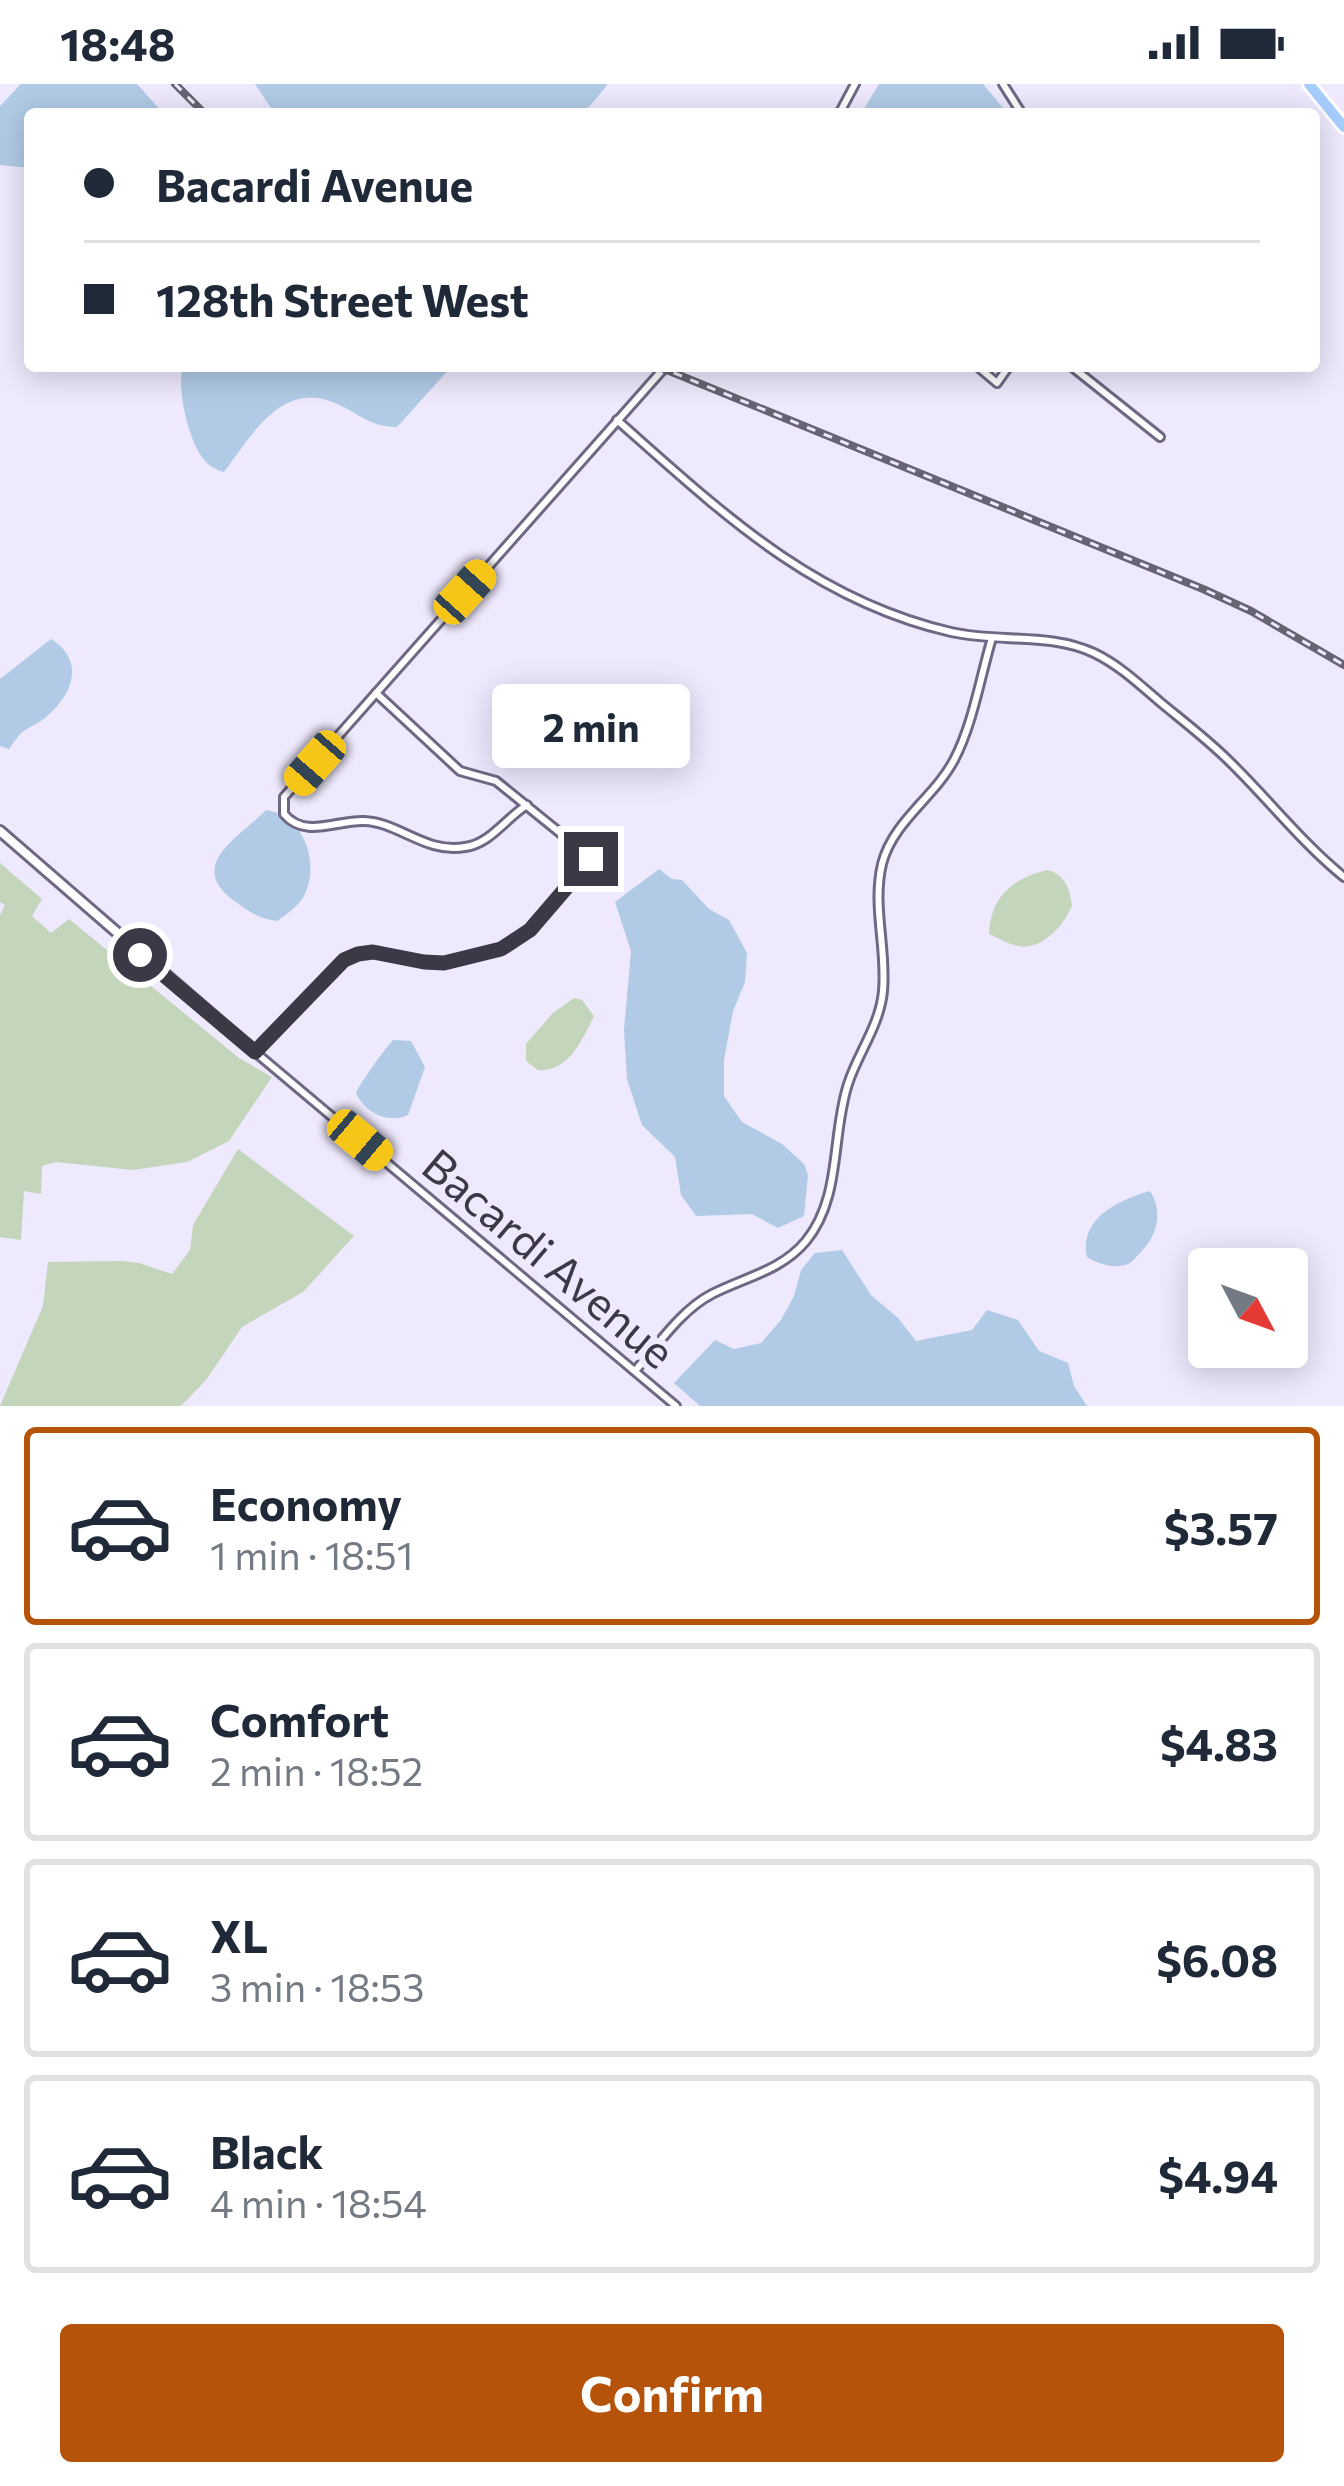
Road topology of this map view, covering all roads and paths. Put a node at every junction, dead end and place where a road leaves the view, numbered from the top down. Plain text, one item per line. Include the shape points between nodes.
1 (1309, 84) edge
2 (1344, 127) edge
3 (661, 372) edge
4 (984, 372) edge
5 (1005, 372) edge
6 (1078, 372) edge
7 (617, 420) junction
8 (1160, 437) dead end
9 (992, 638) junction
10 (376, 693) junction
11 (527, 806) junction
12 (0, 831) edge
13 (591, 859) junction
14 (612, 875) dead end
15 (1344, 877) edge
16 (255, 1052) junction
17 (634, 1371) junction
18 (676, 1406) edge

1 - 2 main road
3 - 7 street
4 - 5 street via 997,383
6 - 8 street
7 - 9 street via 738,527 810,575 902,617
7 - 10 street
9 - 15 street via 1066,643 1124,671 1227,759
9 - 17 street via 956,758 901,826 883,863 883,997 846,1089 820,1219 783,1262 693,1307
10 - 11 street via 460,771 496,781
10 - 11 street via 284,797 284,814 296,826 369,821 417,841 468,848
11 - 13 street
12 - 16 street, Bacardi Avenue
13 - 14 street
13 - 16 street via 530,930 501,949 444,963 373,952 344,960
16 - 17 street, Bacardi Avenue
17 - 18 street, Bacardi Avenue

